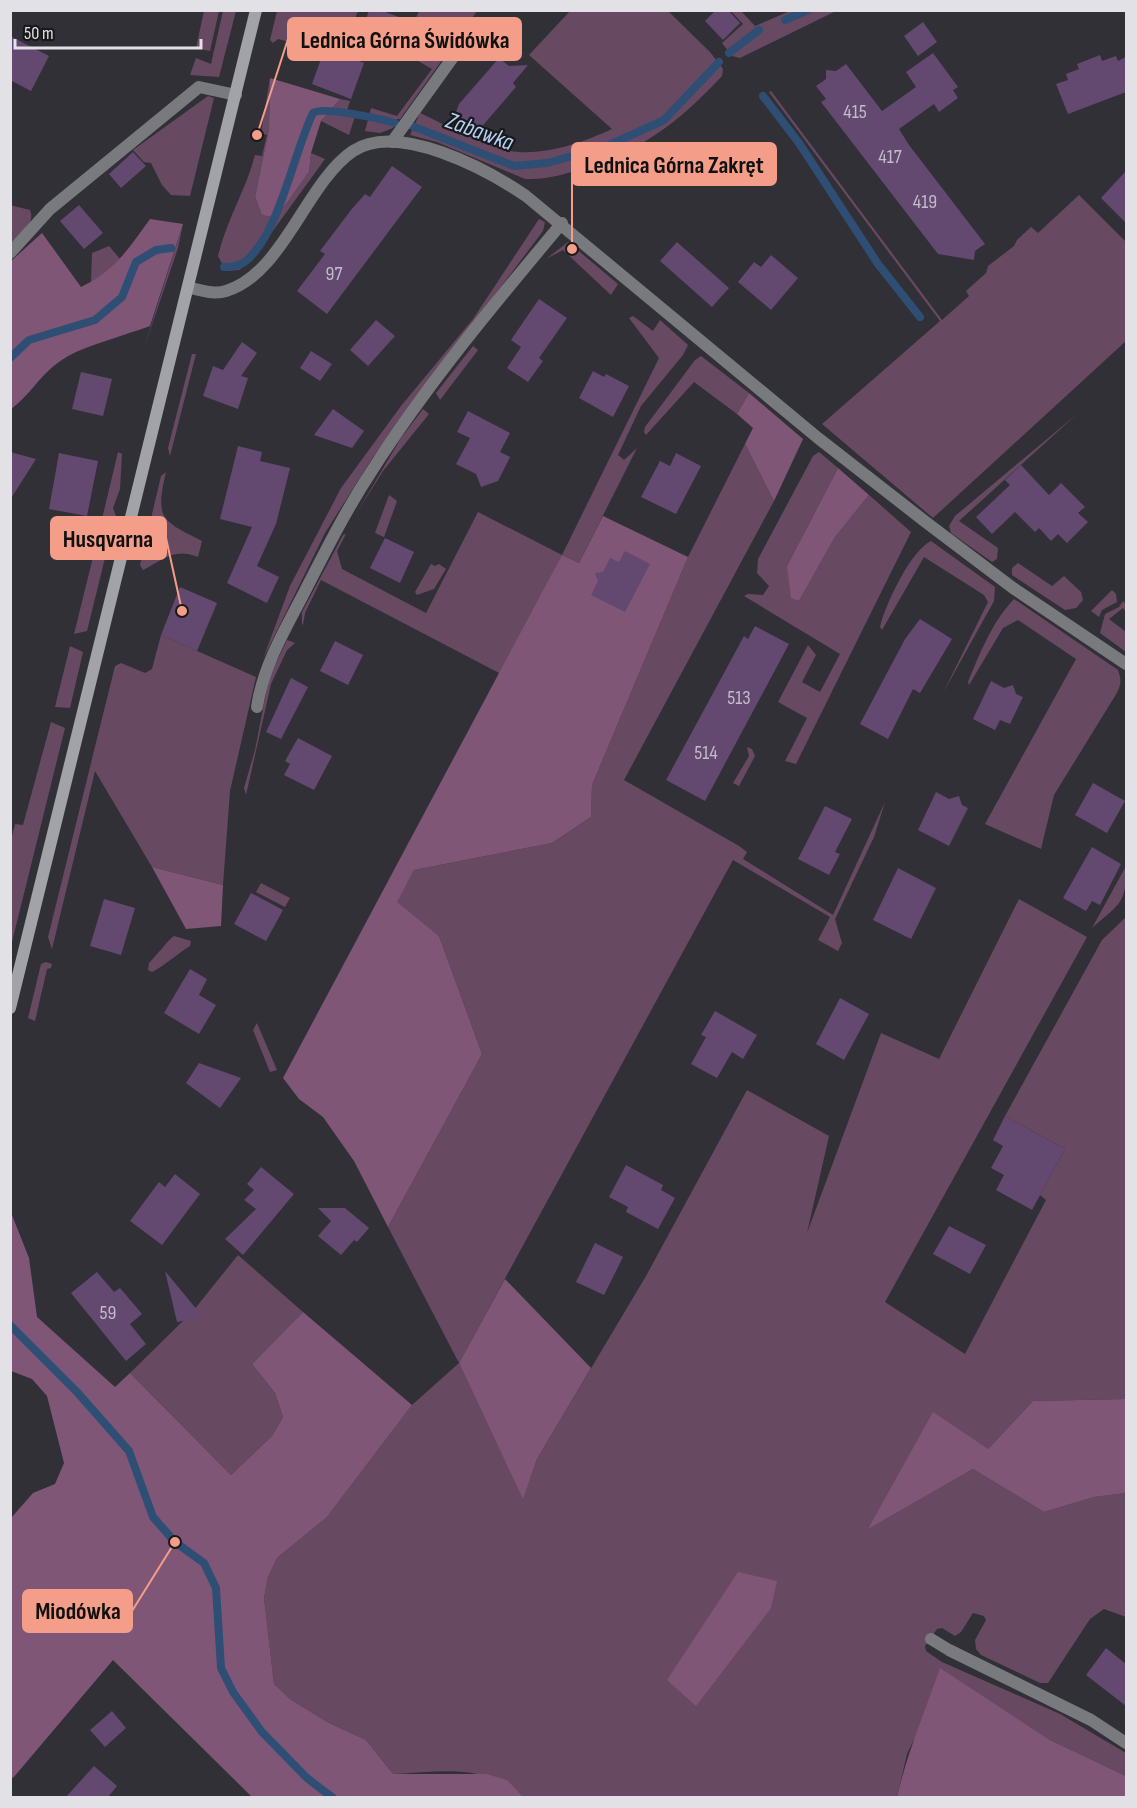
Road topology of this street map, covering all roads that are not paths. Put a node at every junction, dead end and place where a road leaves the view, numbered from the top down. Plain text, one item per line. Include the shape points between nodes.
1 (256, 10) edge
2 (474, 28) dead end
3 (236, 95) junction
4 (392, 142) junction
5 (562, 223) junction
6 (10, 253) edge
7 (190, 288) junction
8 (1126, 664) edge
9 (257, 707) dead end
10 (10, 1008) edge
11 (931, 1639) dead end
12 (1126, 1743) edge

1 - 3 main road
2 - 4 street
3 - 6 street via 199,87 50,209
3 - 7 main road
4 - 5 street via 438,151 498,177
4 - 7 street via 354,150 342,161 274,252 241,284 225,292
5 - 8 street via 638,290 908,509 1013,588
5 - 9 street via 420,401 370,472 286,628 266,670
7 - 10 main road
11 - 12 street via 1091,1720

